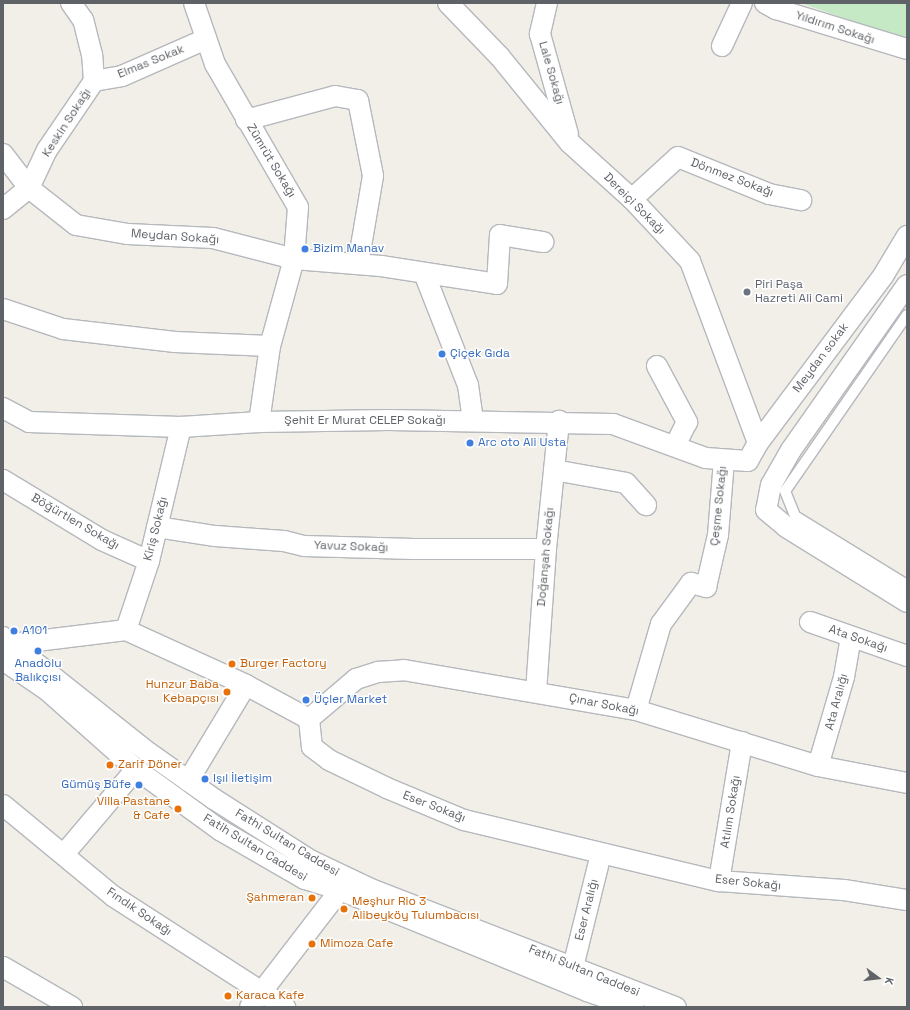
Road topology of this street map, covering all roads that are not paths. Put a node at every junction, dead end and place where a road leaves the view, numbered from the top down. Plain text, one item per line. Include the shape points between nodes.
1 (71, 3) edge
2 (194, 3) edge
3 (448, 3) edge
4 (546, 3) edge
5 (742, 3) edge
6 (765, 3) edge
7 (206, 39) junction
8 (722, 46) dead end
9 (907, 49) edge
10 (94, 81) junction
11 (246, 120) junction
12 (570, 142) junction
13 (3, 154) edge
14 (29, 188) junction
15 (632, 199) junction
16 (801, 200) dead end
17 (3, 209) edge
18 (907, 236) edge
19 (542, 242) dead end
20 (294, 259) junction
21 (358, 264) junction
22 (424, 273) junction
23 (907, 285) edge
24 (3, 309) edge
25 (907, 314) edge
26 (270, 346) junction
27 (657, 366) dead end
28 (3, 408) edge
29 (473, 421) junction
30 (258, 422) junction
31 (559, 422) junction
32 (181, 427) junction
33 (758, 443) junction
34 (675, 446) junction
35 (724, 460) junction
36 (554, 470) junction
37 (3, 480) edge
38 (646, 505) dead end
39 (157, 527) junction
40 (546, 549) junction
41 (149, 561) junction
42 (907, 585) edge
43 (907, 602) edge
44 (810, 622) dead end
45 (126, 630) junction
46 (851, 637) junction
47 (6, 647) edge
48 (907, 656) edge
49 (246, 685) junction
50 (536, 692) junction
51 (636, 710) junction
52 (309, 719) junction
53 (742, 742) junction
54 (818, 766) junction
55 (136, 769) junction
56 (188, 781) junction
57 (907, 783) edge
58 (3, 806) edge
59 (64, 854) junction
60 (601, 854) junction
61 (719, 881) junction
62 (340, 890) junction
63 (907, 900) edge
64 (3, 967) edge
65 (573, 967) junction
66 (47, 1000) edge
67 (256, 1000) edge
68 (72, 1007) edge
69 (284, 1007) edge
70 (633, 1007) edge
71 (676, 1007) edge

1 - 10 street, Keskin Sokağı via 83,20 92,54
2 - 7 street, Zümrüt Sokağı
3 - 12 street, Dereiçi Sokağı via 500,57
4 - 12 street, Lale Sokağı via 540,34
5 - 8 street
6 - 9 street, Yıldırım Sokağı via 776,9
7 - 10 street, Elmas Sokak via 122,76
7 - 11 street, Zümrüt Sokağı via 215,64
10 - 14 street, Keskin Sokağı via 47,150
11 - 20 street, Zümrüt Sokağı via 298,208
11 - 21 street via 335,96 358,100 373,176
12 - 15 street, Dereiçi Sokağı
13 - 14 street, Meydan Sokağı
14 - 17 street, Keskin Sokağı
14 - 20 street, Meydan Sokağı via 76,225 128,234 213,238
15 - 16 street, Dönmez Sokağı via 678,157 769,194
15 - 33 street, Dereiçi Sokağı via 690,261
18 - 33 street, Meydan sokak via 883,276
19 - 22 street, Meydan Sokağı via 500,235 497,284
20 - 21 street, Meydan Sokağı
20 - 26 street, Zümrüt Sokağı
21 - 22 street, Meydan Sokağı
22 - 29 street via 468,385
23 - 43 street via 791,450 771,485 766,510 786,527
24 - 26 street via 63,329 175,342
25 - 42 lane via 785,491 795,516
26 - 30 street, Zümrüt Sokağı
27 - 34 street via 687,422
28 - 32 street, Şehit Er Murat CELEP Sokağı via 29,422
29 - 30 street, Şehit Er Murat CELEP Sokağı
29 - 31 street, Şehit Er Murat CELEP Sokağı
30 - 32 street, Şehit Er Murat CELEP Sokağı
31 - 34 street, Şehit Er Murat CELEP Sokağı via 613,424
31 - 36 street, Doğanşah Sokağı
32 - 39 street, Kiriş Sokağı
33 - 35 street, Meydan sokak via 748,461
34 - 35 street, Şehit Er Murat CELEP Sokağı via 706,458
35 - 51 street, Çeşme Sokağı via 718,535 706,587 691,583 661,624
36 - 38 street via 626,483
36 - 40 street, Doğanşah Sokağı
37 - 41 street, Böğürtlen Sokağı via 102,540
39 - 40 street, Yavuz Sokağı via 215,536 284,541 304,546
39 - 41 street, Kiriş Sokağı
40 - 50 street, Doğanşah Sokağı
41 - 45 street, Kiriş Sokağı
44 - 46 street, Ata Sokağı
45 - 47 street
45 - 49 street
46 - 48 street, Ata Sokağı
46 - 54 street, Ata Aralığı via 844,677
47 - 55 street, Fatih Sultan Caddesi via 47,690
47 - 56 street, Fathi Sultan Caddesi
49 - 52 street
49 - 56 street
50 - 51 street, Çınar Sokağı
50 - 52 street, Çınar Sokağı via 404,670 378,672 356,679
51 - 53 street, Çınar Sokağı
52 - 60 street, Eser Sokağı via 312,747 329,760 387,788 464,820
53 - 54 street, Çınar Sokağı
53 - 61 street, Atılım Sokağı
54 - 57 street, Çınar Sokağı
55 - 59 street
55 - 62 street, Fatih Sultan Caddesi via 220,830 305,879
56 - 65 street, Fathi Sultan Caddesi via 334,873
58 - 59 street, Fındık Sokağı
59 - 67 street, Fındık Sokağı via 113,896
60 - 61 street, Eser Sokağı
60 - 65 street, Eser Aralığı
61 - 63 street, Eser Sokağı via 844,890
62 - 67 street, Fathi Sultan Caddesi
62 - 70 street, Fatih Sultan Caddesi via 586,991
64 - 66 street
65 - 71 street, Fathi Sultan Caddesi
66 - 68 street
67 - 69 street, Fındık Sokağı

